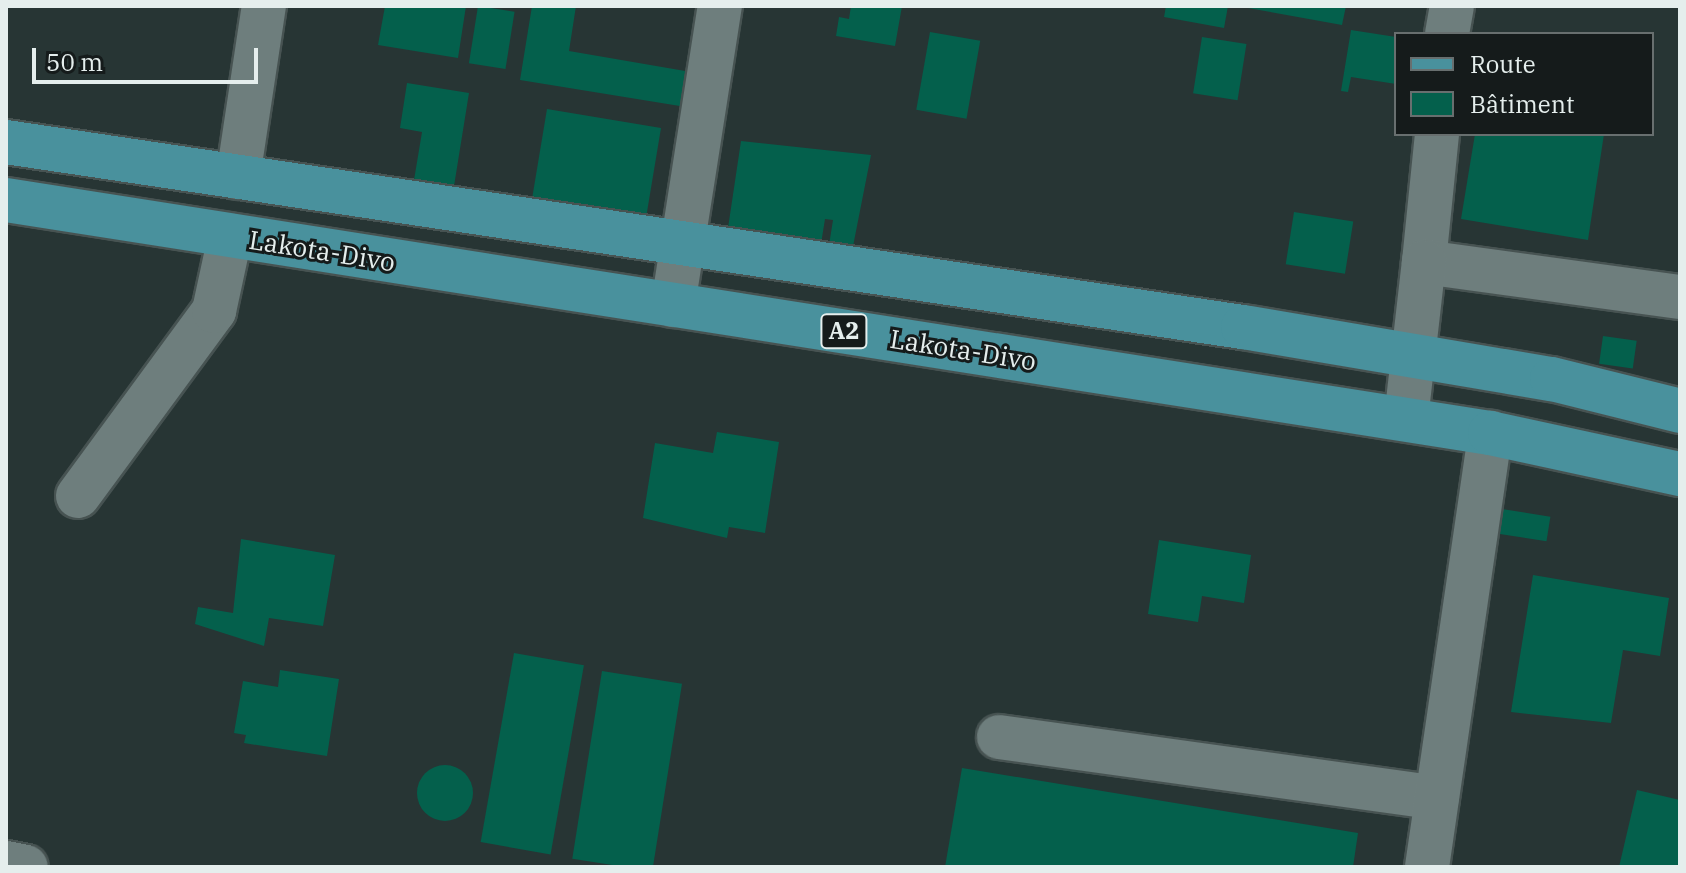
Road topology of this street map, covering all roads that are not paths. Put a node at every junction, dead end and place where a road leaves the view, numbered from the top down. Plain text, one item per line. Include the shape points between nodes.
1 (264, 6) edge
2 (720, 6) edge
3 (1452, 6) edge
4 (1447, 32) edge
5 (1437, 136) edge
6 (6, 142) edge
7 (238, 177) junction
8 (6, 200) edge
9 (230, 237) junction
10 (682, 242) junction
11 (1424, 262) junction
12 (1680, 297) edge
13 (673, 305) junction
14 (1413, 356) junction
15 (1680, 411) edge
16 (1406, 419) junction
17 (1490, 433) junction
18 (1680, 474) edge
19 (78, 496) dead end
20 (999, 737) dead end
21 (1437, 798) junction
22 (6, 863) edge
23 (26, 867) edge
24 (1427, 867) edge

1 - 7 street
2 - 10 street
3 - 4 street
5 - 11 street
6 - 7 main road
7 - 10 main road
8 - 9 main road, Lakota-Divo / A2
9 - 13 main road, Lakota-Divo / A2
9 - 19 street via 214,311
10 - 13 street
10 - 14 main road
11 - 12 street
11 - 14 street
13 - 16 main road, Lakota-Divo / A2
14 - 15 main road
14 - 16 street
16 - 17 main road, Lakota-Divo / A2
17 - 18 main road, Lakota-Divo / A2
17 - 21 street
20 - 21 street
21 - 24 street
22 - 23 street

